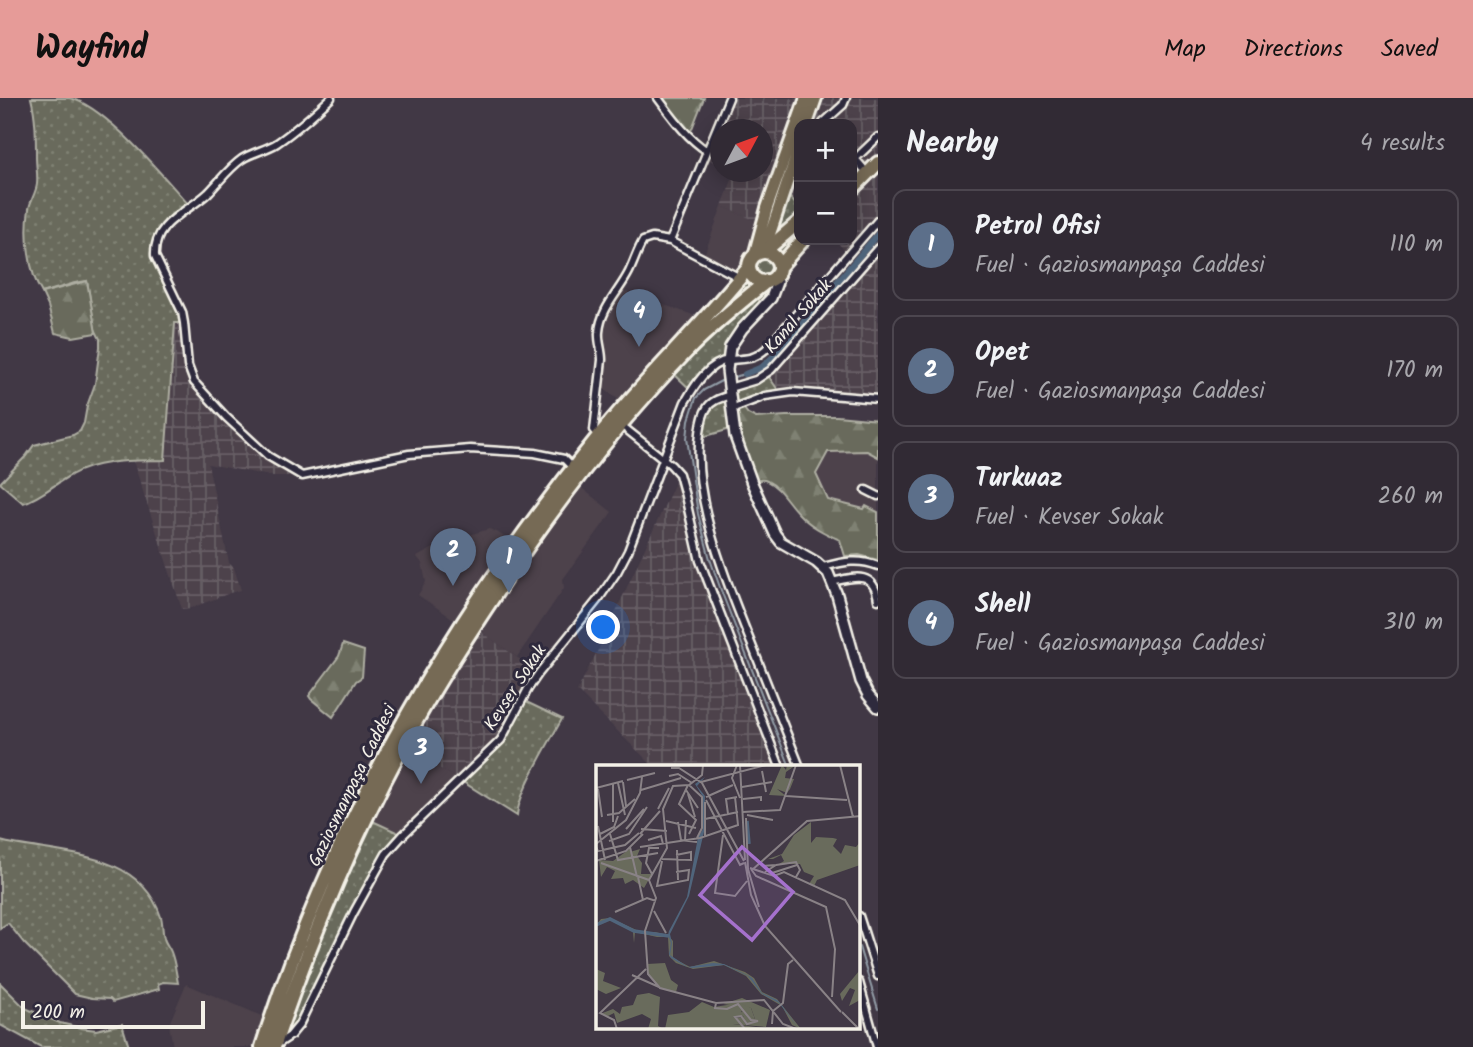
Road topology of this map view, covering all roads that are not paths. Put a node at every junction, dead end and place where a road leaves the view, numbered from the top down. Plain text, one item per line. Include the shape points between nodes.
1 (331, 98) edge
2 (658, 98) edge
3 (729, 98) edge
4 (846, 98) edge
5 (806, 99) edge
6 (808, 119) edge
7 (829, 119) edge
8 (878, 137) edge
9 (707, 151) junction
10 (878, 153) edge
11 (794, 160) edge
12 (857, 160) edge
13 (878, 163) edge
14 (857, 184) edge
15 (878, 220) edge
16 (794, 226) edge
17 (670, 241) junction
18 (799, 245) edge
19 (878, 248) edge
20 (756, 258) junction
21 (773, 275) junction
22 (740, 278) junction
23 (727, 365) junction
24 (729, 389) junction
25 (878, 399) edge
26 (731, 409) junction
27 (621, 425) junction
28 (599, 435) junction
29 (663, 459) junction
30 (573, 468) junction
31 (866, 490) dead end
32 (878, 496) edge
33 (878, 566) edge
34 (823, 567) junction
35 (832, 582) junction
36 (878, 600) edge
37 (878, 707) edge
38 (779, 765) edge
39 (799, 765) edge
40 (860, 919) edge
41 (878, 976) edge
42 (860, 986) edge
43 (262, 1047) edge
44 (274, 1047) edge
45 (877, 1047) edge

1 - 30 street via 275,145 234,165 208,193 174,217 158,237 155,256 181,312 194,382 268,456 302,476 409,454 470,450 535,453 564,459
2 - 9 street via 692,140
3 - 9 street
4 - 7 street
5 - 6 main road, Gaziosmanpaşa Caddesi
5 - 20 main road, Gaziosmanpaşa Caddesi via 767,208
8 - 12 street
9 - 17 street
10 - 12 highway
11 - 20 main road, Gaziosmanpaşa Caddesi
13 - 14 highway
15 - 23 street via 766,349 751,359
16 - 20 highway
17 - 22 street
17 - 28 street via 652,238 643,242 602,320 594,430
18 - 21 highway, Gaziosmanpaşa Caddesi
19 - 24 street, Kanal Sokak via 771,370
20 - 21 highway via 775,256
20 - 21 highway via 754,277 760,281
20 - 22 highway, Gaziosmanpaşa Caddesi
21 - 23 street via 777,282 771,298 734,339
21 - 27 highway, Gaziosmanpaşa Caddesi via 687,351
22 - 28 highway, Gaziosmanpaşa Caddesi
23 - 24 street
23 - 29 street, Kevser Sokak via 720,362 706,372 692,391
24 - 26 street
24 - 39 street, Kanal Sokak via 707,407 701,425 698,455 706,513 730,590
25 - 26 street via 793,392 765,396
26 - 34 street via 740,454 775,534 789,548
27 - 29 street
27 - 44 highway, Gaziosmanpaşa Caddesi via 524,550 408,734 328,902
28 - 30 highway, Gaziosmanpaşa Caddesi
29 - 38 street via 681,481 700,561
29 - 44 street, Kevser Sokak via 617,572 539,673 501,740 386,854 299,1025
30 - 43 highway, Gaziosmanpaşa Caddesi via 477,600 399,728 328,874
31 - 32 street
33 - 34 street via 858,561
34 - 35 street
35 - 36 street via 866,579
35 - 37 street via 860,681
40 - 41 street
42 - 45 street

